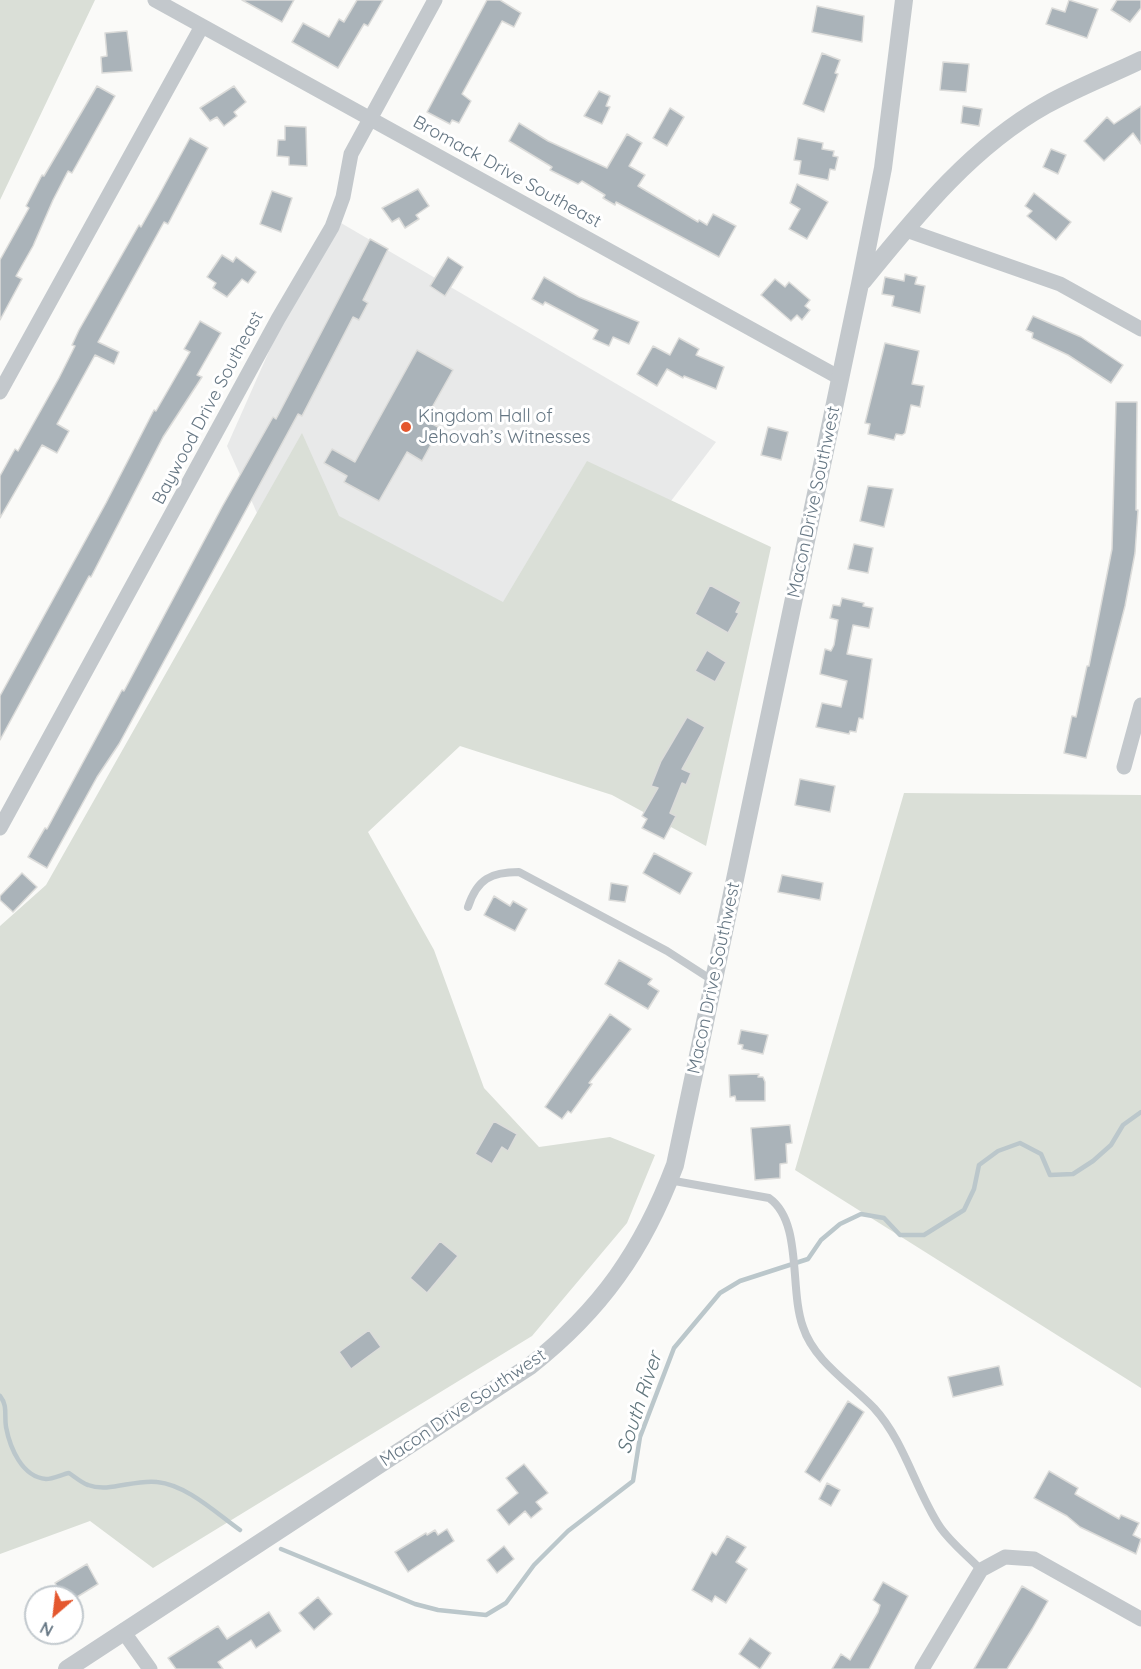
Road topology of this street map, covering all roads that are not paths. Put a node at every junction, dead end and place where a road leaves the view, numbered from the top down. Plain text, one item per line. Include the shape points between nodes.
1 (155, 0) edge
2 (435, 0) edge
3 (904, 0) edge
4 (202, 26) junction
5 (1141, 60) edge
6 (371, 119) junction
7 (906, 230) junction
8 (860, 284) junction
9 (1141, 329) edge
10 (840, 378) junction
11 (0, 392) edge
12 (1141, 705) edge
13 (1124, 768) dead end
14 (0, 828) edge
15 (468, 907) dead end
16 (714, 981) junction
17 (669, 1180) junction
18 (981, 1570) junction
19 (1141, 1619) edge
20 (123, 1631) junction
21 (67, 1669) edge
22 (150, 1669) edge
23 (922, 1669) edge

1 - 4 street, Bromack Drive Southeast
2 - 6 street, Baywood Drive Southeast
3 - 8 street, Macon Drive Southwest via 883,168
4 - 6 street, Bromack Drive Southeast
4 - 11 street
5 - 7 street via 1046,105 1006,131 948,182
6 - 10 street, Bromack Drive Southeast
6 - 14 street, Baywood Drive Southeast via 351,154 343,197 332,227
7 - 8 street
7 - 9 street via 1060,284
8 - 10 street, Macon Drive Southwest
10 - 16 street, Macon Drive Southwest
12 - 13 street
15 - 16 lane via 484,880 500,872 519,872 667,951
16 - 17 street, Macon Drive Southwest
17 - 18 lane via 769,1198 778,1205 790,1237 802,1326 813,1347 897,1438 913,1479 941,1528
17 - 20 street, Macon Drive Southwest via 640,1244 617,1279 555,1346
18 - 19 street via 1005,1557 1034,1559
18 - 23 street
20 - 21 street, Macon Drive Southwest
20 - 22 street

